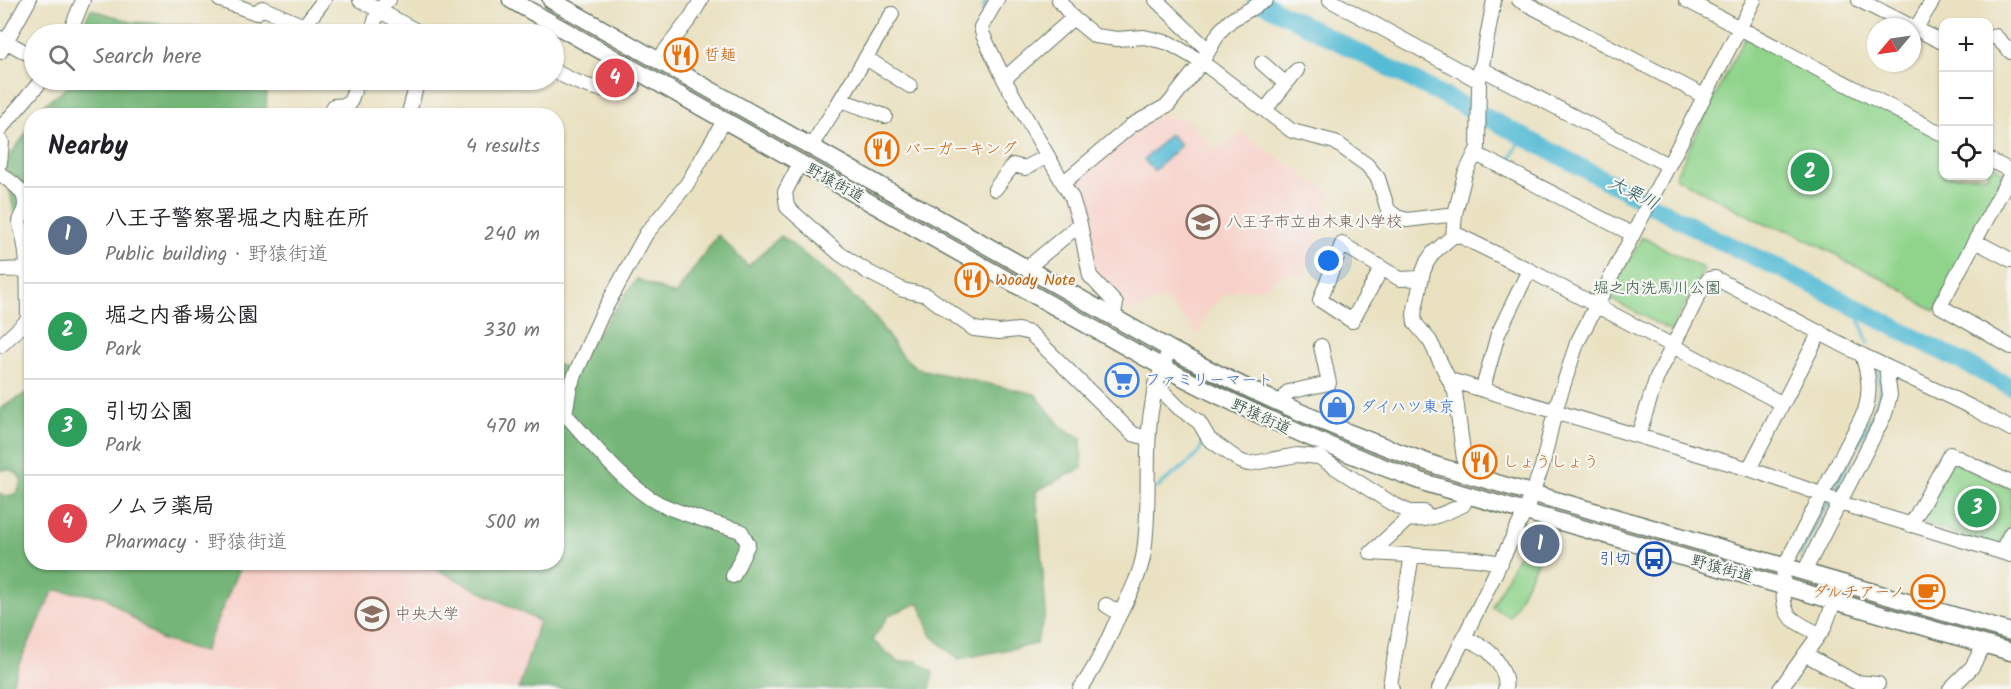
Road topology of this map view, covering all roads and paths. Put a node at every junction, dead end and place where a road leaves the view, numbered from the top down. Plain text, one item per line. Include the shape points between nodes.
1 (29, 0) edge
2 (83, 0) edge
3 (220, 0) edge
4 (324, 0) edge
5 (360, 0) edge
6 (389, 0) edge
7 (511, 0) edge
8 (551, 0) edge
9 (701, 0) edge
10 (997, 0) edge
11 (1059, 0) edge
12 (1156, 0) edge
13 (1266, 0) edge
14 (1330, 0) edge
15 (1494, 0) edge
16 (1519, 0) edge
17 (1686, 0) edge
18 (1754, 0) edge
19 (1859, 0) edge
20 (1933, 0) edge
21 (378, 11) junction
22 (892, 14) dead end
23 (1073, 18) junction
24 (1896, 18) edge
25 (1921, 20) edge
26 (73, 24) edge
27 (299, 24) edge
28 (306, 24) edge
29 (374, 24) edge
30 (403, 24) edge
31 (549, 24) edge
32 (1740, 28) junction
33 (1921, 31) edge
34 (564, 34) edge
35 (1993, 37) edge
36 (1939, 40) edge
37 (2, 44) edge
38 (2011, 51) edge
39 (24, 53) edge
40 (1205, 56) junction
41 (866, 58) junction
42 (658, 60) junction
43 (1262, 63) dead end
44 (1297, 70) dead end
45 (564, 76) edge
46 (1479, 78) junction
47 (1004, 79) junction
48 (639, 81) junction
49 (1286, 84) junction
50 (910, 86) dead end
51 (33, 90) edge
52 (354, 90) edge
53 (415, 90) edge
54 (1704, 96) junction
55 (841, 100) junction
56 (333, 108) edge
57 (410, 108) edge
58 (1265, 110) junction
59 (885, 116) dead end
60 (724, 121) junction
61 (0, 129) edge
62 (1939, 132) edge
63 (0, 140) edge
64 (810, 146) junction
65 (1477, 150) junction
66 (1048, 156) junction
67 (835, 160) junction
68 (1993, 161) edge
69 (0, 163) edge
70 (800, 163) junction
71 (1665, 171) junction
72 (2011, 172) edge
73 (0, 174) edge
74 (832, 181) junction
75 (1063, 183) junction
76 (995, 189) dead end
77 (24, 195) edge
78 (24, 195) edge
79 (24, 213) edge
80 (24, 213) edge
81 (1455, 214) junction
82 (1080, 224) junction
83 (1634, 230) junction
84 (1454, 234) junction
85 (24, 237) edge
86 (1975, 241) junction
87 (2011, 260) edge
88 (1027, 268) junction
89 (1382, 268) junction
90 (24, 269) edge
91 (0, 270) edge
92 (1530, 270) junction
93 (1421, 278) junction
94 (1595, 306) junction
95 (1113, 317) junction
96 (24, 324) edge
97 (1820, 332) junction
98 (0, 346) edge
99 (1320, 346) dead end
100 (1673, 346) junction
101 (2011, 347) edge
102 (1170, 349) junction
103 (1862, 355) junction
104 (1161, 367) junction
105 (1886, 367) junction
106 (1450, 380) junction
107 (1155, 384) junction
108 (1483, 388) junction
109 (1280, 404) junction
110 (1783, 404) junction
111 (1555, 411) junction
112 (2011, 429) edge
113 (1638, 436) junction
114 (1147, 438) junction
115 (1337, 459) junction
116 (1749, 469) junction
117 (1466, 474) junction
118 (2011, 483) edge
119 (1532, 493) junction
120 (1821, 494) junction
121 (1468, 495) junction
122 (1840, 503) junction
123 (1424, 512) dead end
124 (1525, 512) junction
125 (1911, 525) junction
126 (2011, 533) edge
127 (2006, 554) edge
128 (1412, 555) junction
129 (1501, 563) junction
130 (1784, 567) junction
131 (1804, 572) junction
132 (733, 576) dead end
133 (1783, 587) junction
134 (1834, 602) junction
135 (1106, 605) dead end
136 (1120, 614) junction
137 (2011, 632) edge
138 (1819, 634) junction
139 (1465, 638) junction
140 (1984, 645) junction
141 (2011, 652) edge
142 (1805, 654) junction
143 (1878, 684) dead end
144 (1080, 689) edge
145 (1392, 689) edge
146 (1439, 689) edge
147 (1505, 689) edge
148 (1780, 689) edge
149 (1950, 689) edge

1 - 37 street
2 - 26 street
3 - 27 street via 256,13 262,8
4 - 28 street
5 - 21 street
6 - 21 street
7 - 31 main road, 野猿街道
8 - 42 main road, 野猿街道
9 - 42 street
10 - 47 street via 981,30
11 - 23 street
12 - 40 street
13 - 40 street via 1220,31
14 - 46 street
15 - 46 street
16 - 54 street
17 - 32 street
18 - 32 street
19 - 24 street
20 - 25 street
21 - 29 street
21 - 30 street
22 - 41 street
23 - 40 street via 1095,36 1154,38
23 - 47 street
32 - 54 street
32 - 62 street
33 - 36 street
34 - 48 main road, 野猿街道
35 - 38 street
37 - 39 street
40 - 58 street
40 - 75 street via 1168,105 1132,125
41 - 50 street
41 - 55 street
42 - 48 main road
42 - 64 main road, 野猿街道
43 - 49 street
44 - 49 street
45 - 48 street via 597,89 625,90
46 - 65 street
46 - 71 street
47 - 66 street
48 - 60 main road, 野猿街道
49 - 58 street
51 - 61 street
52 - 56 street via 349,105
53 - 57 street
54 - 71 street
55 - 59 street
55 - 64 street
58 - 81 street via 1292,131 1335,142 1362,160 1378,178 1388,210 1397,217 1407,220
60 - 70 main road, 野猿街道
60 - 132 street via 687,183 646,234 601,316 570,386 565,414 599,452 657,502 741,531 748,544
63 - 69 street
64 - 67 main road, 野猿街道
64 - 70 main road
65 - 81 street via 1465,174
65 - 83 street
66 - 75 street
66 - 76 street via 1025,168 1013,165
67 - 74 main road via 828,161 825,169
67 - 88 main road, 野猿街道
68 - 72 street
70 - 74 main road, 野猿街道
70 - 114 street via 785,192 785,204 840,254 903,290 926,295 974,329 1030,333 1133,434
71 - 83 street
72 - 86 street
73 - 77 street
74 - 104 main road, 野猿街道
75 - 82 street
78 - 79 street
80 - 85 street via 19,221
81 - 84 street
82 - 88 street
82 - 95 street via 1090,276 1116,304
83 - 94 street
84 - 92 street
84 - 93 street via 1433,253
86 - 87 street
86 - 101 street via 1940,306
88 - 95 main road, 野猿街道
89 - 89 street via 1342,244 1320,300 1352,321
89 - 93 street via 1400,279
90 - 91 street
92 - 94 street
92 - 108 street via 1498,334
93 - 106 street via 1415,323 1430,341
94 - 100 street
94 - 111 street via 1577,343
95 - 102 main road, 野猿街道
96 - 98 street
97 - 100 street via 1715,278 1704,285
97 - 103 street
97 - 110 street
99 - 109 street via 1329,383 1288,392
100 - 110 street
100 - 113 street via 1657,377
102 - 104 street
102 - 109 main road, 野猿街道
103 - 105 street
103 - 120 street via 1869,399
104 - 107 street
104 - 115 main road, 野猿街道
105 - 112 street
105 - 122 street via 1888,405
106 - 108 street
106 - 117 street via 1459,413
107 - 114 street
107 - 115 street via 1199,422 1209,439 1240,462 1248,464 1297,454
108 - 111 street
109 - 117 main road, 野猿街道 via 1385,447
110 - 116 street
111 - 113 street
111 - 119 street
113 - 116 street
114 - 136 street via 1144,552
115 - 121 main road, 野猿街道
115 - 123 street via 1391,503 1409,512
116 - 120 street
117 - 119 main road, 野猿街道
118 - 125 street via 1950,454
119 - 124 street
119 - 130 main road, 野猿街道
120 - 122 street
120 - 130 street
121 - 124 main road, 野猿街道
121 - 128 street via 1463,505 1437,516 1407,519 1371,553
122 - 125 street
122 - 131 street
124 - 129 street
124 - 133 main road, 野猿街道
125 - 127 street
126 - 127 street
128 - 129 street
128 - 145 street
129 - 139 street
130 - 131 main road, 野猿街道
130 - 133 street
131 - 137 main road, 野猿街道
133 - 134 main road, 野猿街道
133 - 138 street via 1787,612
134 - 138 street
134 - 140 main road, 野猿街道
135 - 136 street
136 - 144 street
138 - 142 street
139 - 146 street
139 - 147 street via 1487,650 1500,666
140 - 141 main road, 野猿街道
140 - 149 street via 1972,667
142 - 143 street via 1855,682
142 - 148 street

